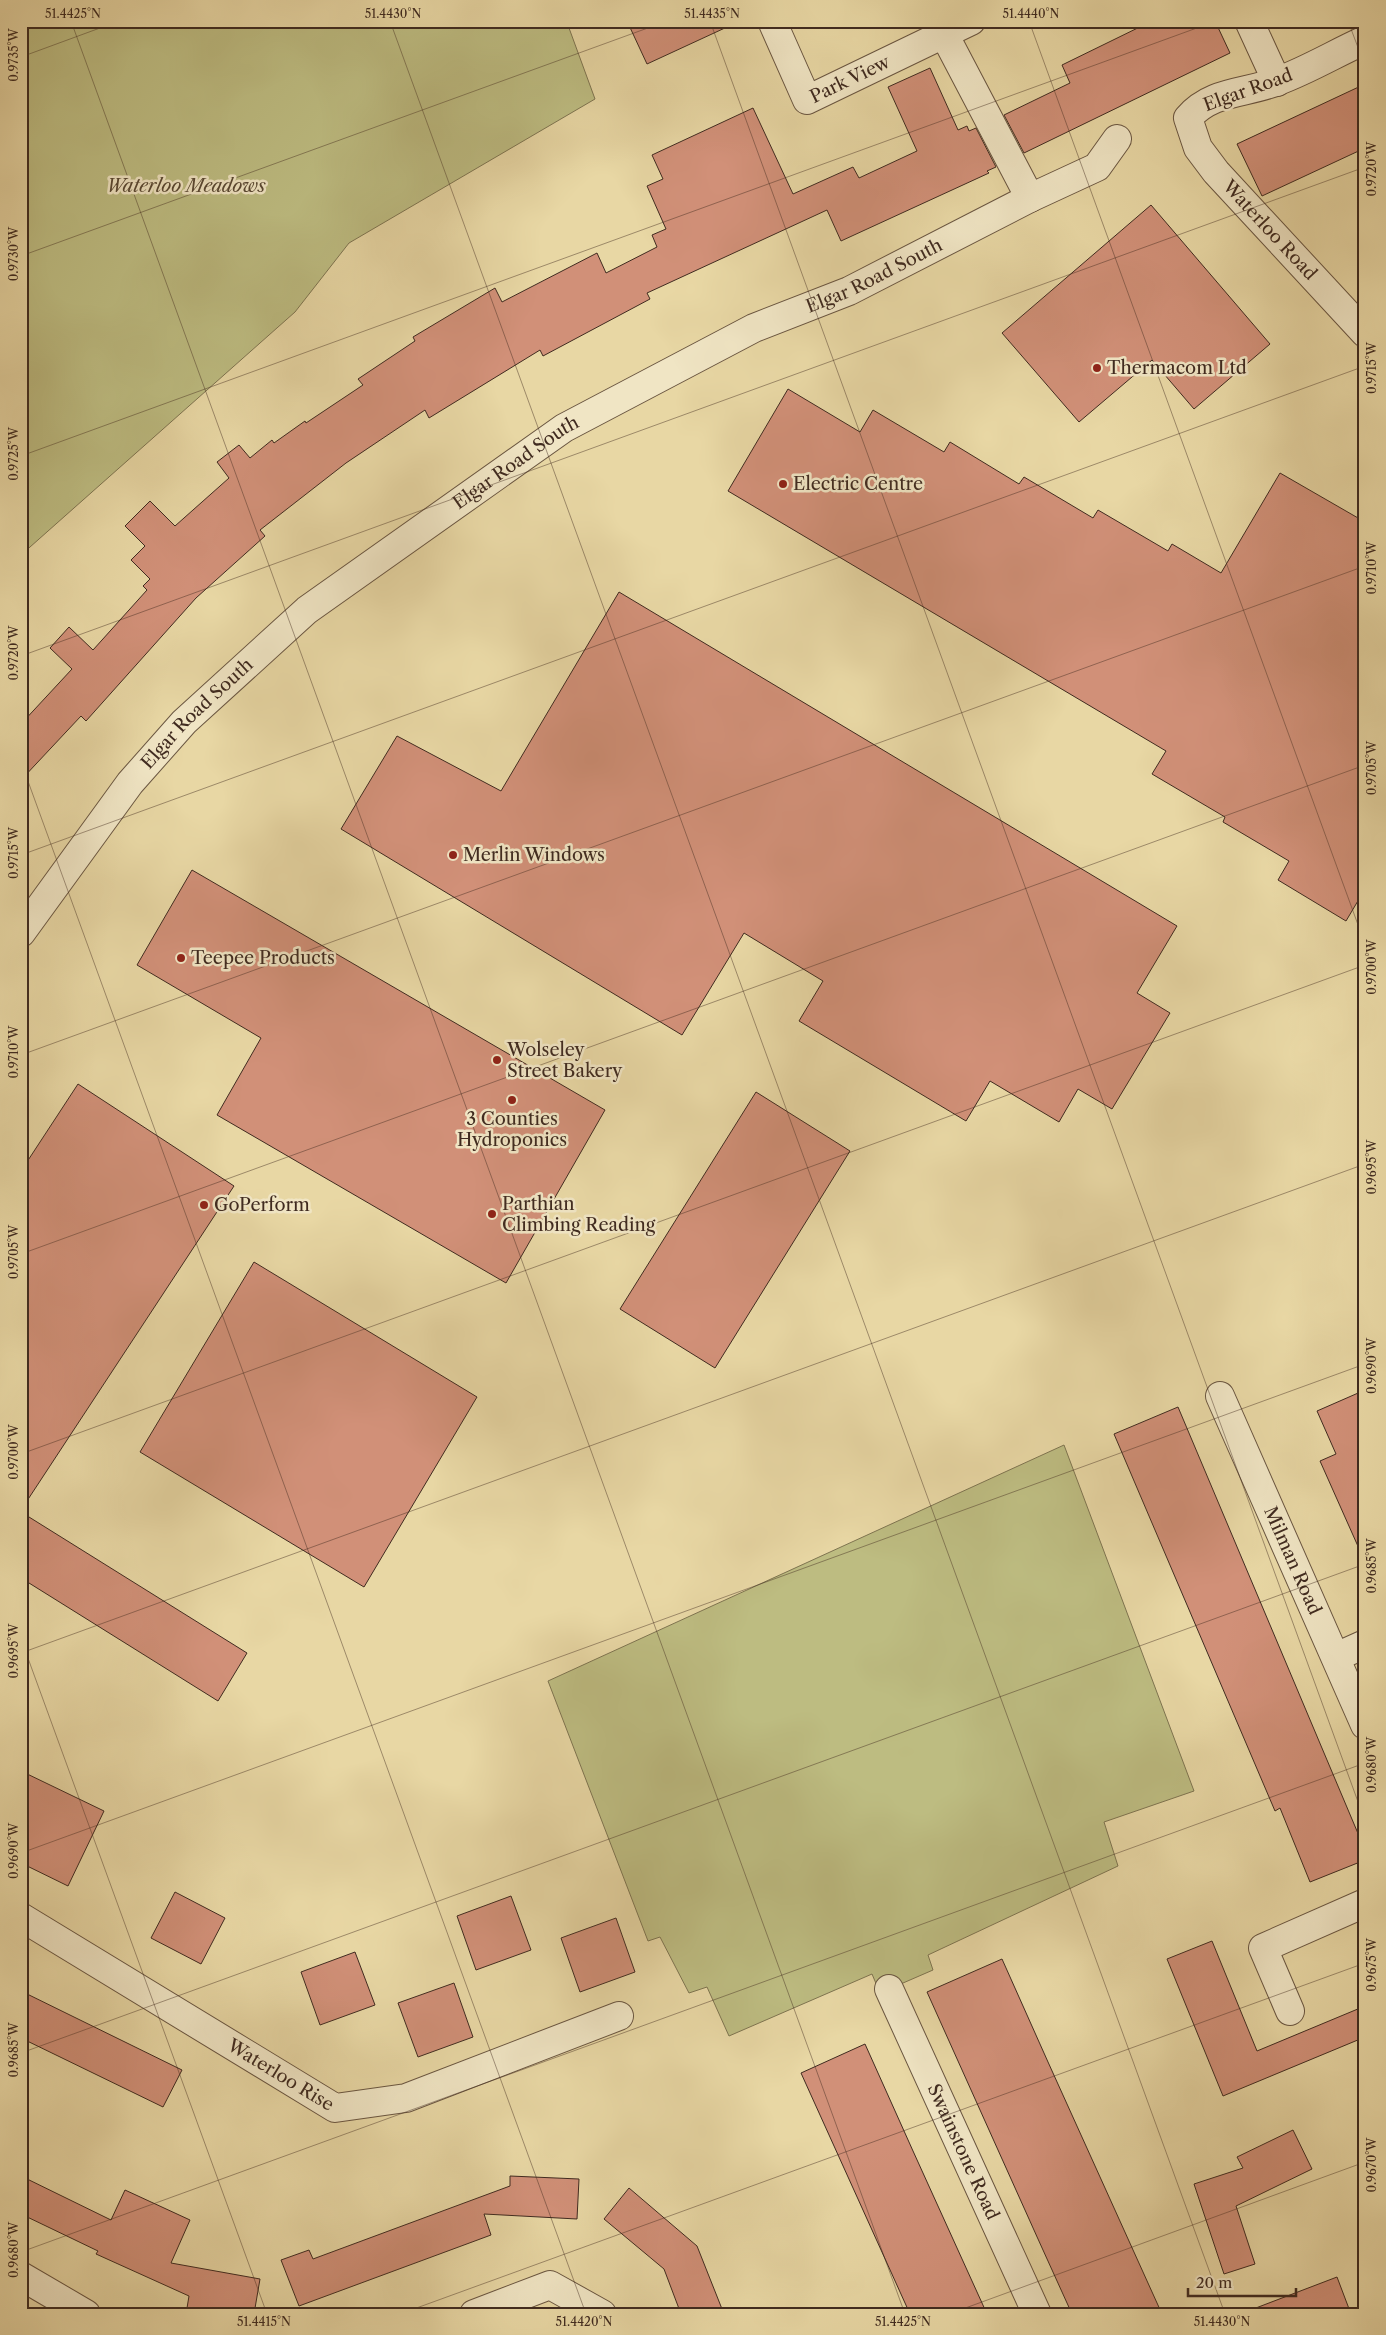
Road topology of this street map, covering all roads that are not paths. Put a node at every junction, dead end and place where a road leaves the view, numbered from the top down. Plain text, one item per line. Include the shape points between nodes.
1 (772, 21) edge
2 (971, 21) edge
3 (1249, 21) edge
4 (944, 34) junction
5 (1365, 40) edge
6 (1277, 82) junction
7 (1188, 118) joint
8 (1117, 140) dead end
9 (1030, 198) junction
10 (1365, 333) edge
11 (21, 933) edge
12 (1220, 1396) dead end
13 (1365, 1644) edge
14 (1336, 1657) junction
15 (1365, 1725) edge
16 (1365, 1903) edge
17 (21, 1917) edge
18 (889, 1989) dead end
19 (1290, 2011) dead end
20 (620, 2016) dead end
21 (21, 2276) edge
22 (86, 2314) edge
23 (474, 2314) edge
24 (602, 2314) edge
25 (1037, 2314) edge

1 - 4 street, Park View via 808,100
2 - 4 street, Park View
3 - 6 street
4 - 9 street
5 - 6 street, Elgar Road
6 - 7 street, Elgar Road via 1230,93 1199,106
7 - 10 street, Waterloo Road via 1198,148 1216,172
8 - 9 street, Elgar Road South via 1097,166
9 - 11 street, Elgar Road South via 849,291 754,328 564,428 307,610 184,722 130,783
12 - 14 street, Milman Road
13 - 14 street
14 - 15 street, Milman Road
16 - 19 street via 1263,1948
17 - 20 street, Waterloo Rise via 335,2108 406,2098
18 - 25 street, Swainstone Road
21 - 22 street
23 - 24 street via 550,2285

